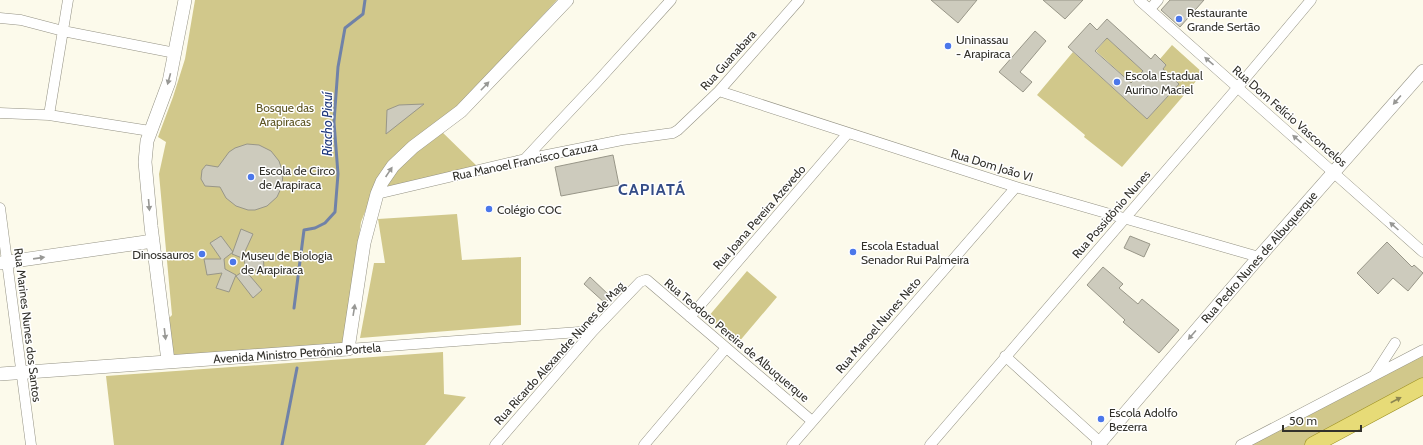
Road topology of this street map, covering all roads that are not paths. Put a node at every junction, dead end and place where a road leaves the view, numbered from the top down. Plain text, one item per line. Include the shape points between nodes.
1 (68, 0) edge
2 (185, 0) edge
3 (567, 0) edge
4 (671, 0) edge
5 (798, 0) edge
6 (1140, 0) edge
7 (1158, 0) edge
8 (1311, 0) edge
9 (1150, 9) junction
10 (0, 18) edge
11 (63, 31) junction
12 (175, 53) junction
13 (1423, 71) edge
14 (1238, 87) junction
15 (718, 91) junction
16 (0, 113) edge
17 (49, 115) junction
18 (150, 131) junction
19 (673, 133) joint
20 (848, 133) junction
21 (524, 160) junction
22 (1334, 171) junction
23 (1016, 187) junction
24 (377, 194) junction
25 (0, 208) edge
26 (1124, 218) junction
27 (153, 241) junction
28 (1423, 252) edge
29 (1259, 257) junction
30 (4, 263) edge
31 (645, 280) joint
32 (690, 317) junction
33 (593, 331) junction
34 (1395, 343) dead end
35 (726, 348) junction
36 (348, 349) junction
37 (1423, 350) edge
38 (1005, 356) junction
39 (168, 361) junction
40 (22, 372) junction
41 (0, 374) edge
42 (1373, 376) junction
43 (1423, 386) edge
44 (812, 421) junction
45 (1099, 444) edge
46 (31, 445) edge
47 (495, 445) edge
48 (644, 445) edge
49 (792, 445) edge
50 (930, 445) edge
51 (1241, 445) edge
52 (1313, 445) edge

1 - 11 street
2 - 12 street
24 -> 3 street via 393,166 413,147 461,111
4 - 21 street
5 - 15 street, Rua Guanabara
6 - 9 street, Rua Dom Felício Vasconcelos
7 - 9 street
8 - 14 street, Rua Possidônio Nunes
14 -> 9 street, Rua Dom Felício Vasconcelos
10 - 11 street via 21,20
11 - 12 street
11 - 17 street
12 -> 18 street via 169,82
13 -> 22 street, Rua Pedro Nunes de Albuquerque
22 -> 14 street, Rua Dom Felício Vasconcelos
14 - 26 street, Rua Possidônio Nunes
15 - 19 street, Rua Guanabara
15 - 20 street, Rua Dom João VI
16 - 17 street
17 - 18 street
18 -> 27 street via 146,141 145,162
19 - 21 street, Rua Manoel Francisco Cazuza via 622,140
20 - 23 street, Rua Dom João VI
20 - 32 street, Rua Joana Pereira Azevedo
21 - 24 street, Rua Manoel Francisco Cazuza
28 -> 22 street, Rua Dom Felício Vasconcelos
22 - 29 street, Rua Pedro Nunes de Albuquerque
23 - 26 street, Rua Dom João VI
23 - 44 street, Rua Manoel Nunes Neto
36 -> 24 street via 364,243
25 - 30 street, Rua Marines Nunes dos Santos
26 - 29 street, Rua Dom João VI
26 - 38 street, Rua Possidônio Nunes
30 -> 27 street
27 -> 39 street
29 -> 45 street, Rua Pedro Nunes de Albuquerque
30 - 40 street, Rua Marines Nunes dos Santos
31 - 32 street, Rua Teodoro Pereira de Albuquerque
31 - 33 street, Rua Ricardo Alexandre Nunes de Mag via 640,282
32 - 35 street, Rua Teodoro Pereira de Albuquerque
33 - 36 street, Avenida Ministro Petrônio Portela
33 - 47 street, Rua Ricardo Alexandre Nunes de Mag
34 - 42 street
35 - 44 street, Rua Teodoro Pereira de Albuquerque
35 - 48 street
36 - 39 street, Avenida Ministro Petrônio Portela
37 - 42 street
38 - 45 street
38 - 50 street, Rua Possidônio Nunes
39 - 40 street, Avenida Ministro Petrônio Portela
40 - 41 street, Avenida Ministro Petrônio Portela
40 - 46 street, Rua Marines Nunes dos Santos
42 - 51 street
52 -> 43 main road
44 - 49 street, Rua Manoel Nunes Neto

